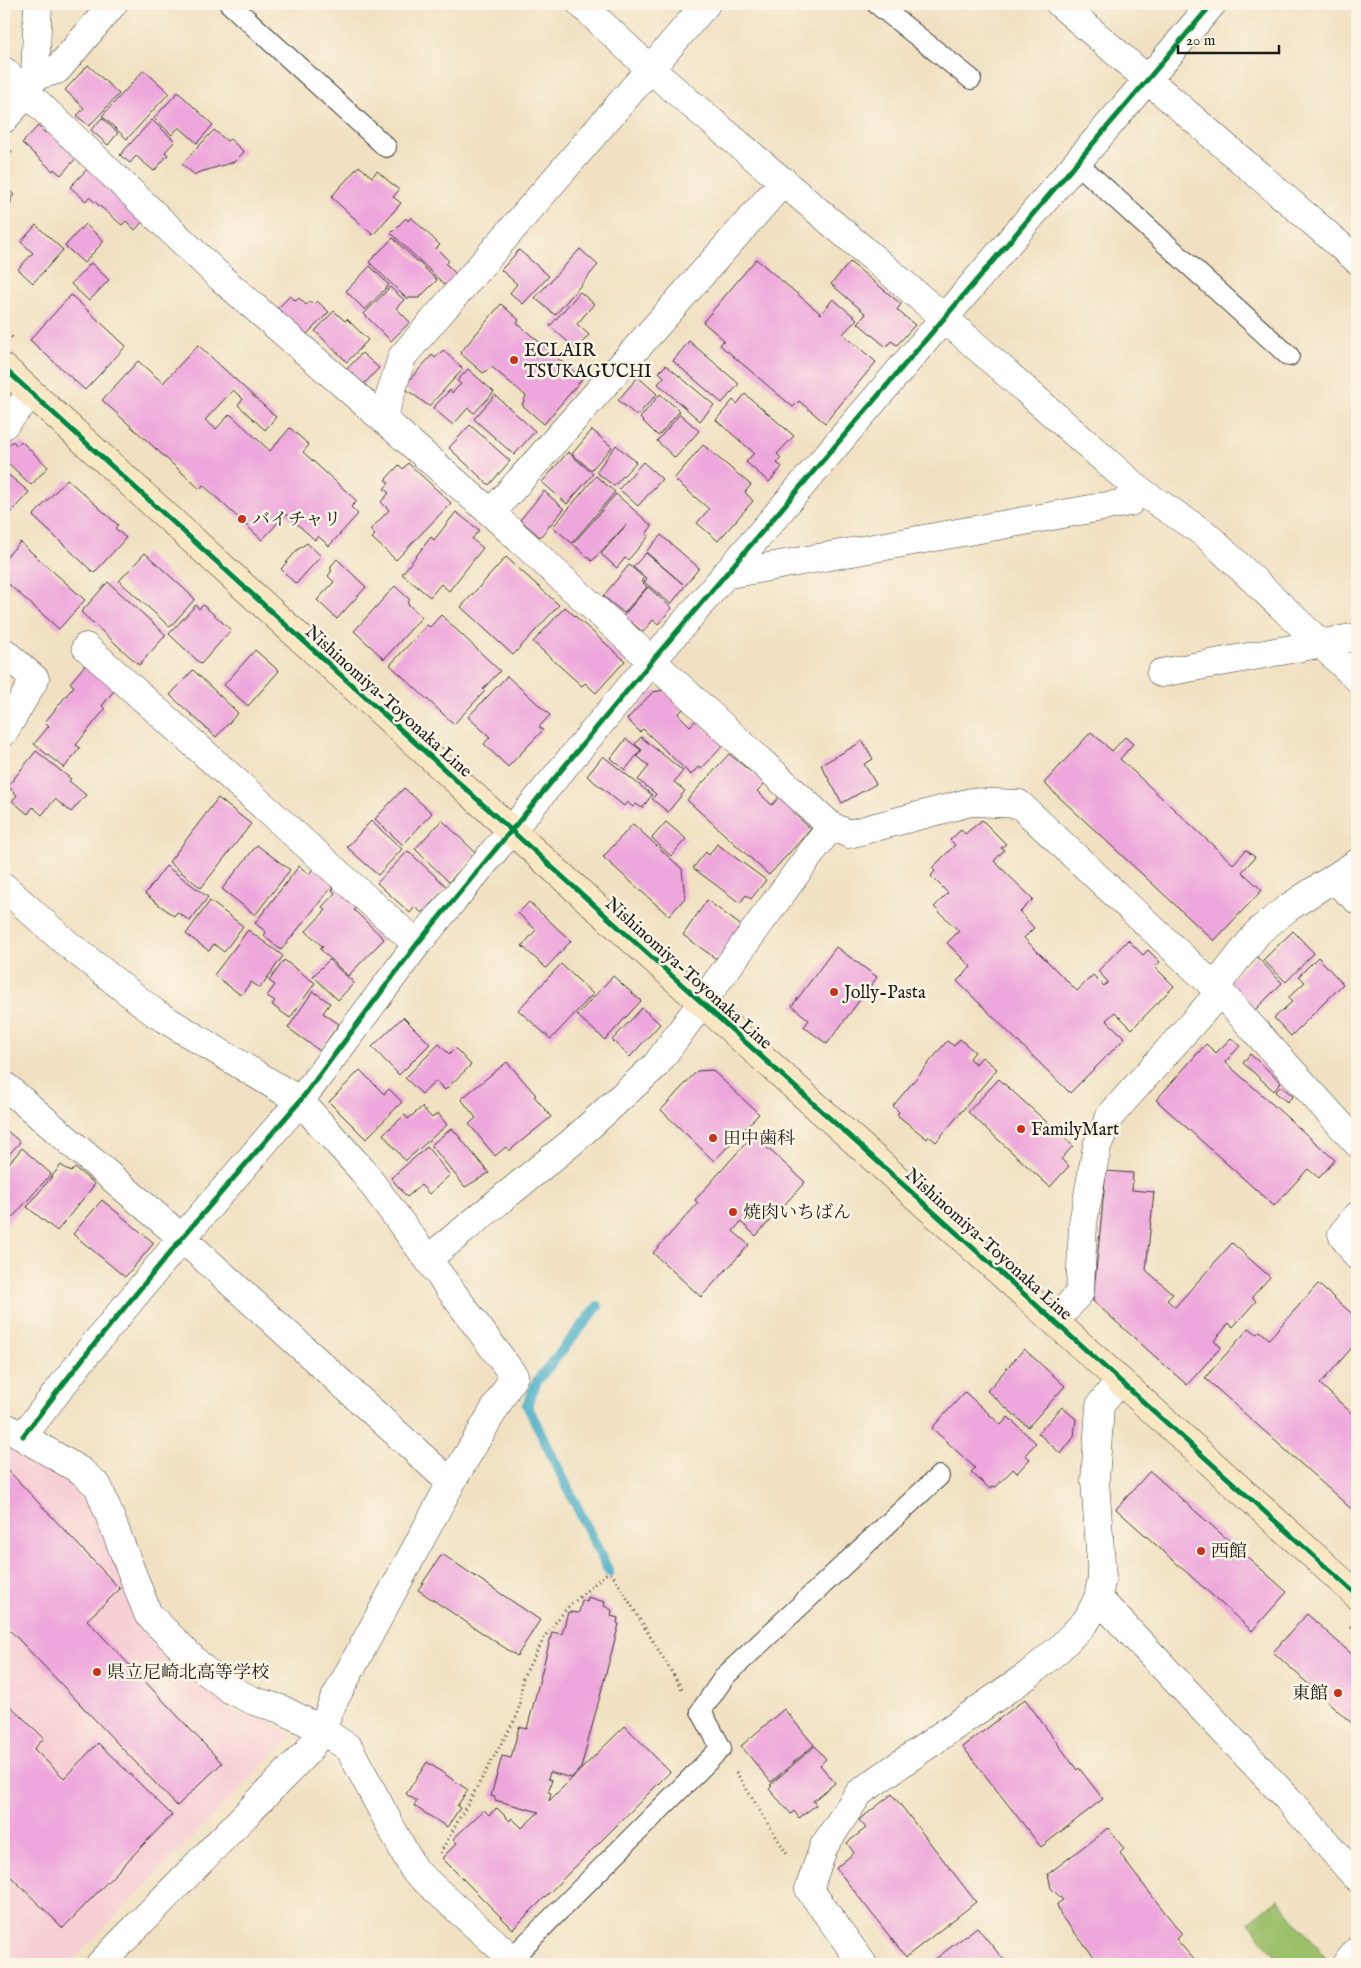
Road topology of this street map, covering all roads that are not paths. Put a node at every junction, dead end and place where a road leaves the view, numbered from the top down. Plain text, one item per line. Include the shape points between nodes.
1 (38, 4) edge
2 (113, 4) edge
3 (230, 4) edge
4 (581, 4) edge
5 (706, 4) edge
6 (877, 4) edge
7 (1060, 4) edge
8 (1212, 4) edge
9 (650, 69) junction
10 (4, 71) edge
11 (1146, 78) junction
12 (971, 79) dead end
13 (31, 84) junction
14 (4, 119) edge
15 (386, 147) dead end
16 (1077, 163) junction
17 (784, 181) junction
18 (1357, 260) edge
19 (943, 317) junction
20 (1290, 356) dead end
21 (4, 368) edge
22 (31, 394) junction
23 (383, 418) junction
24 (4, 425) edge
25 (1139, 490) junction
26 (491, 513) junction
27 (724, 575) junction
28 (1357, 637) edge
29 (1320, 643) junction
30 (86, 646) dead end
31 (4, 652) edge
32 (650, 662) junction
33 (1161, 673) dead end
34 (1357, 678) edge
35 (4, 732) edge
36 (831, 826) junction
37 (512, 831) junction
38 (1357, 863) edge
39 (1333, 879) junction
40 (4, 887) edge
41 (1357, 900) edge
42 (417, 944) junction
43 (1217, 990) junction
44 (702, 1004) junction
45 (4, 1085) edge
46 (300, 1101) junction
47 (1357, 1143) edge
48 (1357, 1216) edge
49 (182, 1238) junction
50 (1357, 1256) edge
51 (429, 1258) junction
52 (1055, 1322) junction
53 (1120, 1381) junction
54 (14, 1431) edge
55 (938, 1476) dead end
56 (451, 1483) junction
57 (1357, 1595) edge
58 (1098, 1598) junction
59 (322, 1730) junction
60 (1357, 1878) edge
61 (1357, 1951) edge
62 (512, 1962) edge
63 (100, 1964) edge
64 (863, 1964) edge
65 (1346, 1964) edge

1 - 13 street
2 - 13 street via 56,70
3 - 15 lane
4 - 9 street
5 - 9 street
6 - 12 lane
7 - 11 street
8 - 11 street
9 - 17 street
9 - 23 street via 402,357
10 - 13 street
11 - 16 street
11 - 18 street
13 - 14 street
13 - 23 street via 222,278
16 - 19 street
16 - 20 lane
17 - 19 street
17 - 26 street
19 - 25 street
19 - 27 street
21 - 22 main road, Nishinomiya-Toyonaka Line
22 - 24 street
22 - 37 main road, Nishinomiya-Toyonaka Line
23 - 26 street
25 - 27 street via 1130,502
25 - 29 street via 1205,534
26 - 32 street
27 - 32 street
28 - 29 street
29 - 33 street
29 - 34 street
30 - 42 street
31 - 35 street via 35,679
32 - 36 street
32 - 37 street
36 - 43 street via 849,834 971,802 1019,804
36 - 44 street
37 - 42 street
37 - 44 main road, Nishinomiya-Toyonaka Line
38 - 39 street
39 - 41 street
39 - 43 street via 1259,931
40 - 46 street via 64,941 155,1013
42 - 46 street
43 - 47 street
43 - 52 street via 1110,1116 1097,1146 1083,1223 1080,1292
44 - 51 street via 656,1065 572,1142
44 - 52 main road, Nishinomiya-Toyonaka Line
45 - 49 street
46 - 49 street
46 - 51 street via 362,1170
48 - 50 street via 1342,1234
49 - 54 street via 88,1352
49 - 56 street
51 - 56 street via 514,1376
52 - 53 main road, Nishinomiya-Toyonaka Line
53 - 57 main road, Nishinomiya-Toyonaka Line
53 - 58 street via 1100,1405 1095,1480 1102,1576
54 - 59 street via 80,1471 98,1486 148,1614 203,1669 231,1690 281,1709
55 - 62 lane via 725,1676 702,1711 722,1748
56 - 59 street via 333,1702
58 - 60 street via 1288,1798
58 - 64 street via 1079,1630 1041,1665 859,1793 824,1846 809,1889
59 - 62 street via 349,1748 414,1870
59 - 63 street via 308,1751
61 - 65 street

